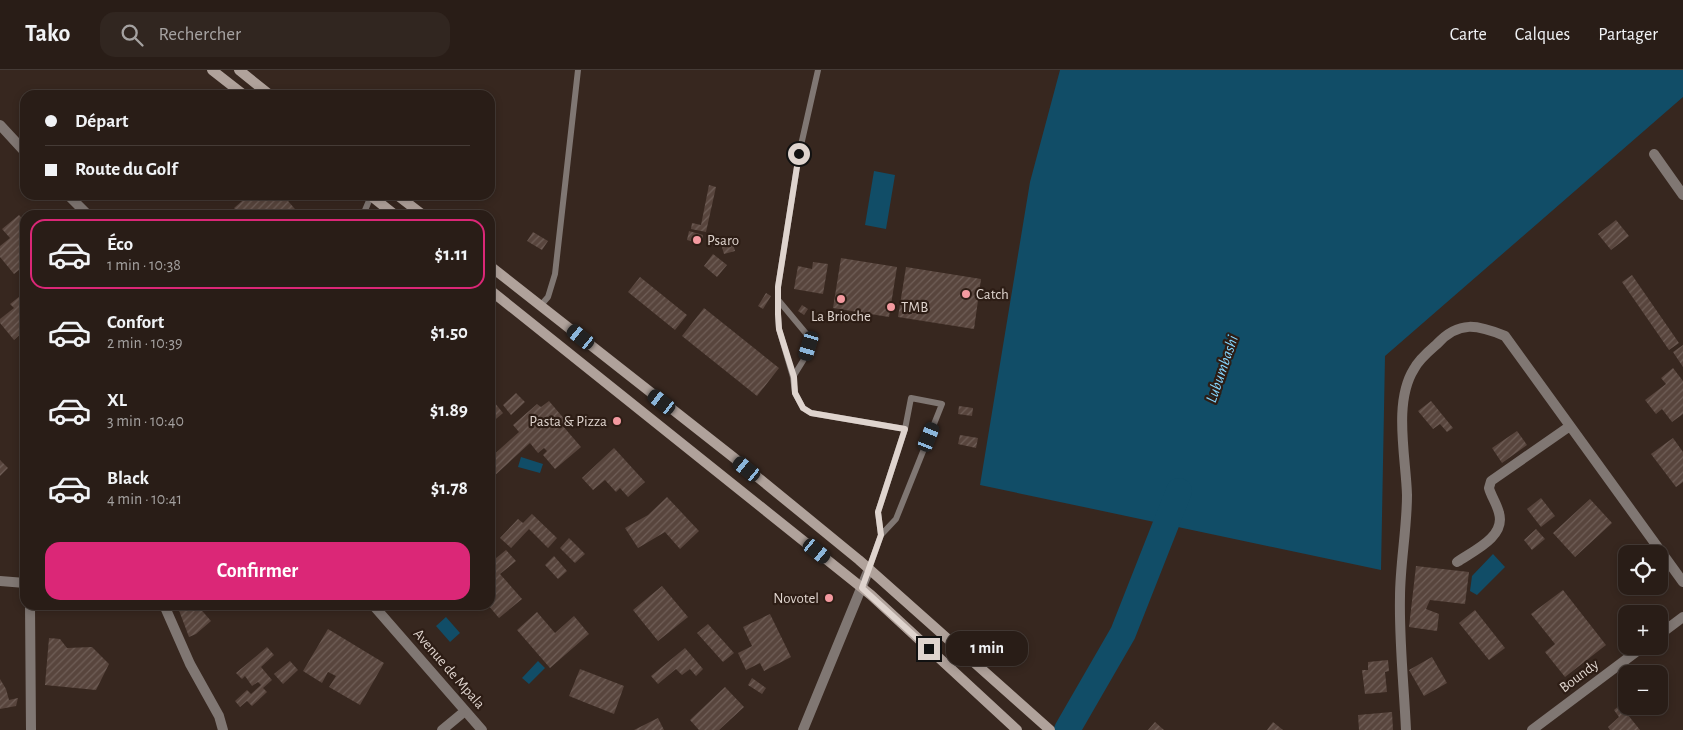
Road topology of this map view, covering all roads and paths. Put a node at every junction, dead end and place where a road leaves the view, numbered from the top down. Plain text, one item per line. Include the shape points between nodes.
1 (212, 70) edge
2 (239, 70) edge
3 (578, 70) edge
4 (818, 70) edge
5 (238, 90) edge
6 (264, 90) edge
7 (0, 125) edge
8 (20, 147) edge
9 (1654, 154) dead end
10 (1683, 195) edge
11 (73, 200) edge
12 (376, 200) edge
13 (404, 200) edge
14 (83, 210) edge
15 (389, 210) edge
16 (416, 210) edge
17 (495, 270) edge
18 (495, 294) edge
19 (779, 300) junction
20 (542, 305) junction
21 (530, 320) junction
22 (794, 377) junction
23 (1570, 426) junction
24 (905, 429) junction
25 (881, 535) junction
26 (1457, 562) dead end
27 (869, 569) junction
28 (0, 581) edge
29 (1683, 582) edge
30 (20, 583) edge
31 (862, 588) junction
32 (30, 610) edge
33 (166, 610) edge
34 (377, 610) edge
35 (1683, 617) edge
36 (1668, 628) edge
37 (1632, 655) edge
38 (465, 711) junction
39 (1048, 728) edge
40 (32, 730) edge
41 (223, 730) edge
42 (442, 730) edge
43 (482, 730) edge
44 (803, 730) edge
45 (1017, 730) edge
46 (1406, 730) edge
47 (1532, 730) edge

1 - 5 main road
2 - 6 main road
3 - 20 lane via 555,274
4 - 19 lane via 799,154 778,287
7 - 8 street
9 - 10 street
11 - 14 street
12 - 15 main road
13 - 16 main road
17 - 20 main road
18 - 21 main road
19 - 22 lane via 779,329
19 - 22 lane via 809,337 806,356
20 - 21 main road
20 - 27 main road
21 - 31 main road
22 - 24 lane via 798,402 811,413
23 - 26 street via 1491,481 1488,488 1499,513 1499,529
23 - 29 street
23 - 46 street via 1505,336 1484,327 1464,326 1442,338 1413,370 1403,404 1402,448 1406,496 1400,598
24 - 25 lane via 878,512
24 - 25 lane via 911,398 942,404 896,519
25 - 27 lane
27 - 31 street
27 - 39 main road
28 - 30 street
31 - 44 street
31 - 45 main road
32 - 40 street
33 - 41 street
34 - 38 street, Avenue de Mpala
35 - 36 street
37 - 47 street, Boundy
38 - 42 street
38 - 43 street, Avenue de Mpala

